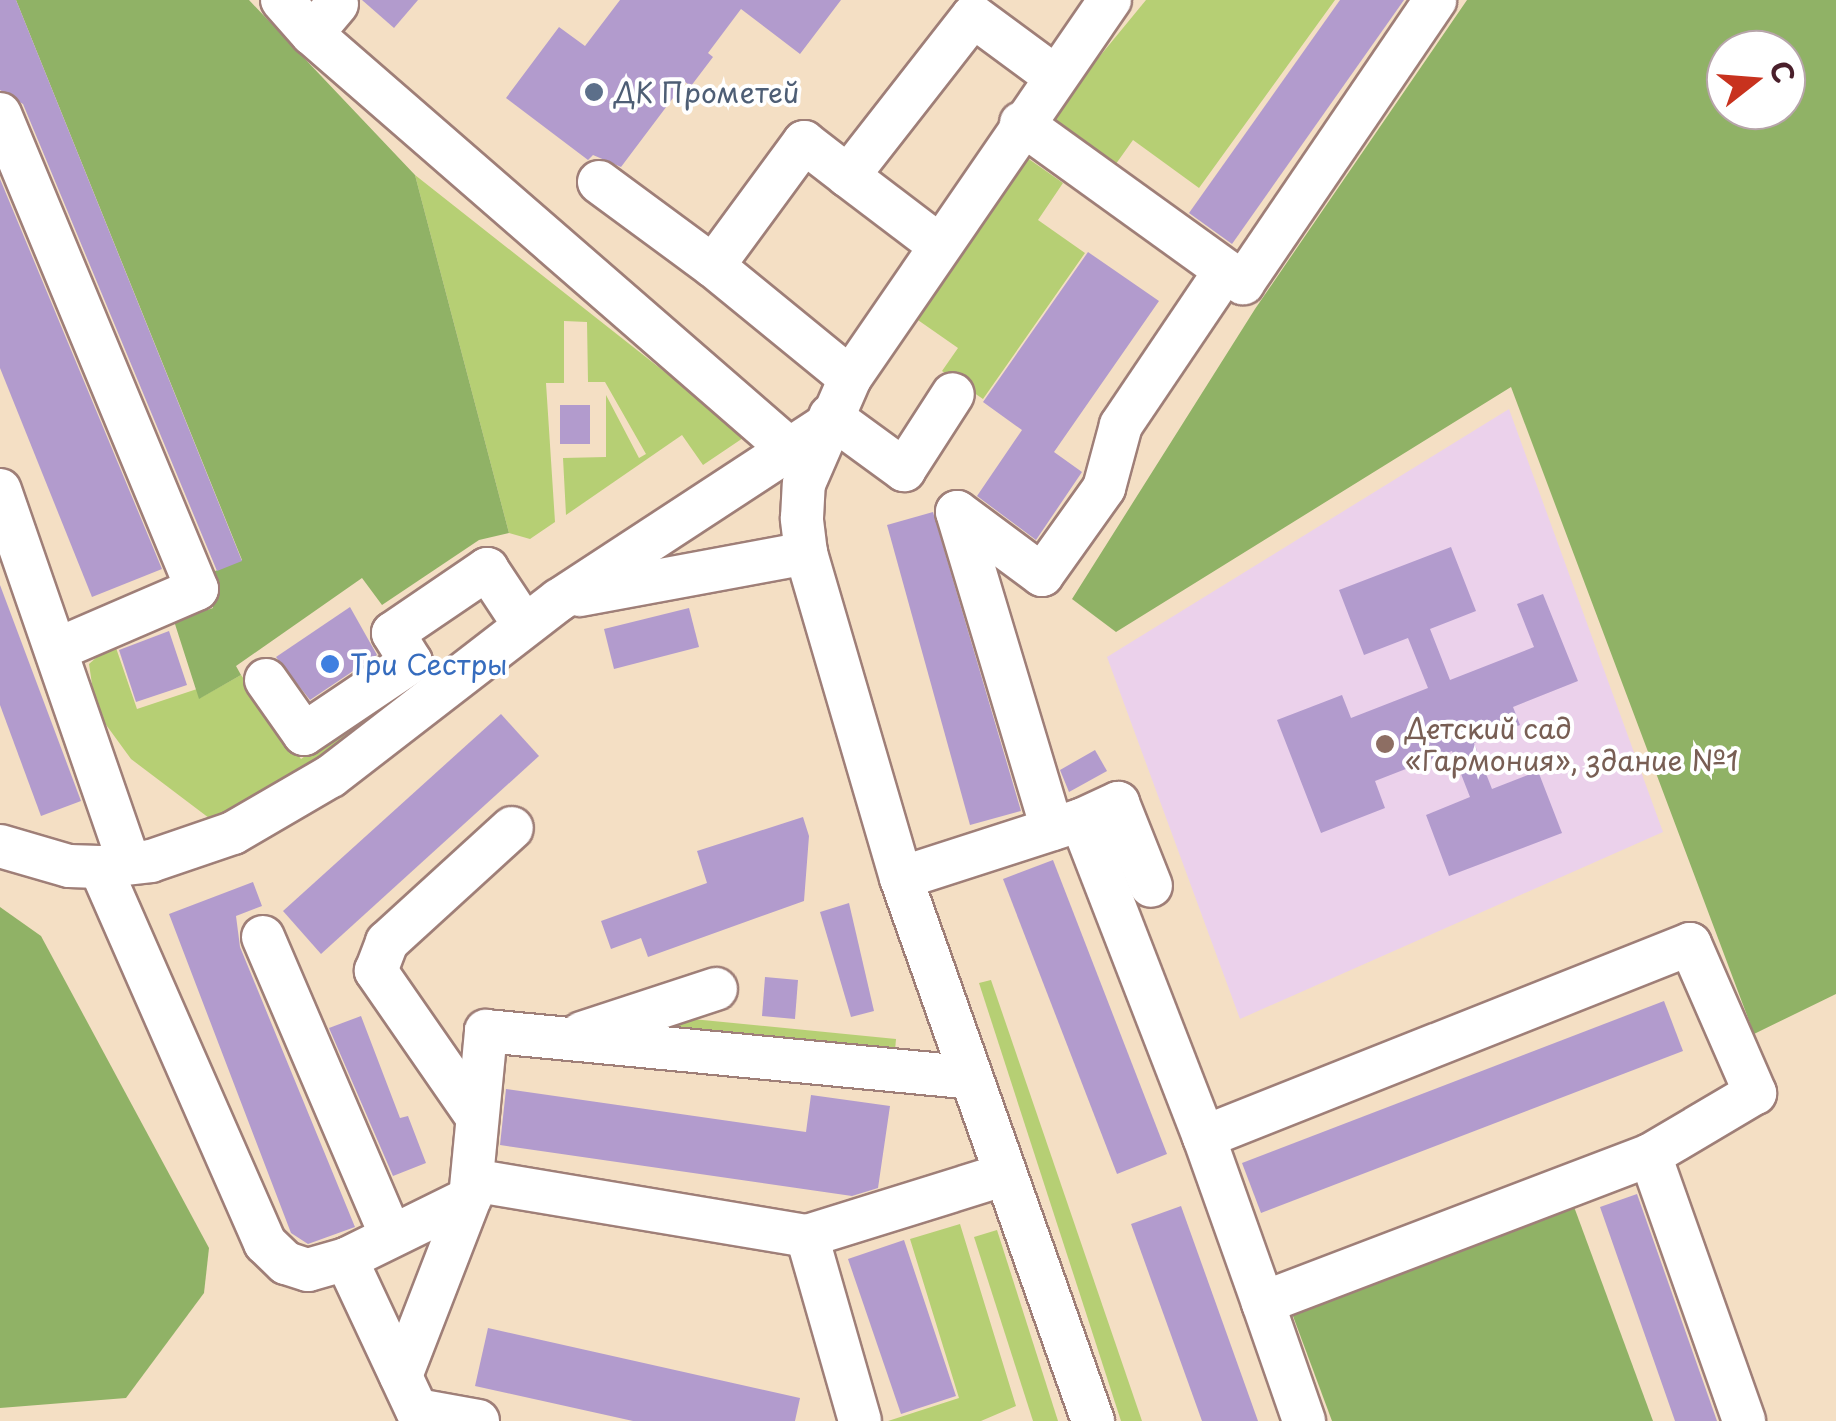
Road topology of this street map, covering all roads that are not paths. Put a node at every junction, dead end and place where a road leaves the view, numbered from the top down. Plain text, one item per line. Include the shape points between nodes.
1 (282, 0) edge
2 (1110, 0) edge
3 (1436, 0) edge
4 (962, 8) edge
5 (1053, 76) junction
6 (0, 114) edge
7 (1021, 123) junction
8 (848, 176) junction
9 (599, 182) dead end
10 (939, 246) junction
11 (713, 266) junction
12 (1225, 271) junction
13 (850, 378) junction
14 (953, 394) dead end
15 (827, 421) junction
16 (787, 447) junction
17 (0, 490) edge
18 (806, 553) junction
19 (559, 600) junction
20 (524, 625) junction
21 (60, 648) junction
22 (266, 680) dead end
23 (1066, 825) junction
24 (512, 828) dead end
25 (0, 846) edge
26 (114, 865) junction
27 (901, 878) junction
28 (1151, 886) dead end
29 (263, 936) dead end
30 (716, 990) dead end
31 (568, 1038) junction
32 (970, 1078) junction
33 (477, 1117) junction
34 (1204, 1137) junction
35 (1650, 1155) junction
36 (1003, 1174) junction
37 (471, 1189) junction
38 (390, 1236) junction
39 (807, 1236) junction
40 (346, 1259) junction
41 (1263, 1303) junction
42 (414, 1402) edge
43 (478, 1421) edge
44 (860, 1421) edge
45 (1093, 1421) edge
46 (1304, 1421) edge
47 (1744, 1421) edge

1 - 16 street via 324,19
2 - 5 street
3 - 12 street via 1243,282
4 - 5 street
4 - 8 street
5 - 7 street
6 - 21 street via 198,589
7 - 10 street
7 - 12 street
8 - 10 street
8 - 11 street via 804,142
9 - 11 street
10 - 13 street
11 - 13 street
12 - 23 street via 1121,425 1104,488 1042,575 957,512
13 - 15 street
14 - 15 street via 904,470
15 - 16 street
15 - 18 street via 804,484
16 - 19 street
17 - 21 street
18 - 19 street
18 - 27 street
19 - 20 street
20 - 22 street via 487,570 392,633 412,662 304,734
20 - 26 street via 331,776 233,833
21 - 26 street
23 - 27 street
23 - 28 street via 1118,803
23 - 34 street
24 - 33 street via 387,942 376,971
25 - 26 street via 68,866
26 - 40 street via 264,1243 286,1263 308,1270
27 - 32 street
29 - 38 street
30 - 31 street
31 - 32 street
31 - 33 street via 486,1032
32 - 36 street
33 - 37 street
34 - 35 street via 1690,944 1755,1093
34 - 41 street
35 - 41 street
35 - 47 street
36 - 39 street
36 - 45 street
37 - 38 street
37 - 39 street
37 - 42 street
38 - 40 street
39 - 44 street
40 - 42 street
41 - 46 street
42 - 43 street

